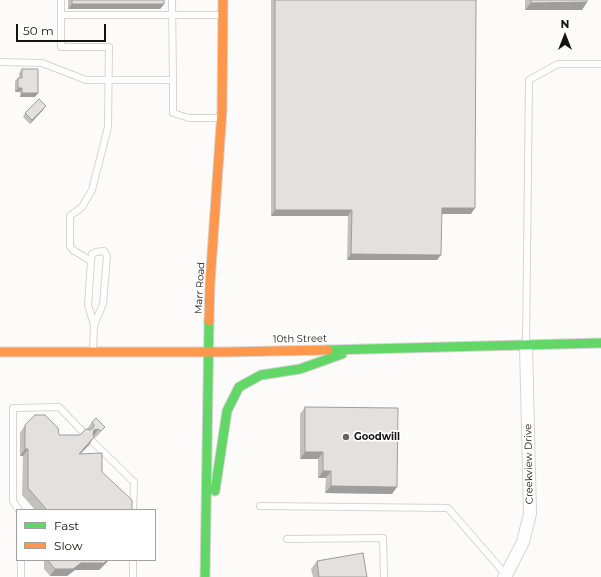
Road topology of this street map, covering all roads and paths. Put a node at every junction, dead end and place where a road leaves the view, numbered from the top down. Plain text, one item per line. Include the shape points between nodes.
1 (61, 0) edge
2 (172, 0) edge
3 (223, 0) edge
4 (172, 14) junction
5 (61, 15) junction
6 (223, 15) junction
7 (0, 62) edge
8 (601, 64) edge
9 (109, 80) junction
10 (173, 80) junction
11 (222, 118) junction
12 (91, 261) junction
13 (94, 325) junction
14 (601, 343) edge
15 (526, 345) junction
16 (357, 349) junction
17 (0, 352) edge
18 (209, 352) junction
19 (93, 353) junction
20 (84, 433) edge
21 (92, 441) edge
22 (260, 506) dead end
23 (18, 509) edge
24 (133, 509) edge
25 (287, 539) dead end
26 (21, 561) edge
27 (133, 561) edge
28 (205, 564) junction
29 (506, 576) edge
30 (21, 577) edge
31 (133, 577) edge
32 (205, 577) edge
33 (384, 577) edge

1 - 5 lane
2 - 4 lane
3 - 6 main road, Marr Road
4 - 5 lane
4 - 6 lane
4 - 10 lane
5 - 9 lane via 61,47 109,47
6 - 11 main road, Marr Road
7 - 9 lane via 42,63 86,80
8 - 15 lane via 558,64 529,80
9 - 10 lane
9 - 12 lane via 108,127 92,190 82,207 70,216 70,246
10 - 11 lane via 173,113 189,118
11 - 18 main road, Marr Road via 210,283
12 - 13 lane via 88,304
12 - 13 lane via 92,254 96,252 104,252 108,256 103,304
13 - 19 lane
14 - 15 main road, 10th Street
15 - 16 main road, 10th Street
15 - 29 street, Creekview Drive via 530,514 523,542
16 - 18 main road, 10th Street
16 - 28 main road via 300,368 261,375 239,388 227,411
17 - 19 main road, 10th Street
18 - 19 main road, 10th Street
18 - 28 main road, Marr Road
20 - 23 lane via 59,407 12,408 12,501
21 - 24 lane via 134,482
22 - 29 lane via 448,508
25 - 33 lane via 383,538
26 - 30 lane
27 - 31 lane
28 - 32 main road, Marr Road

